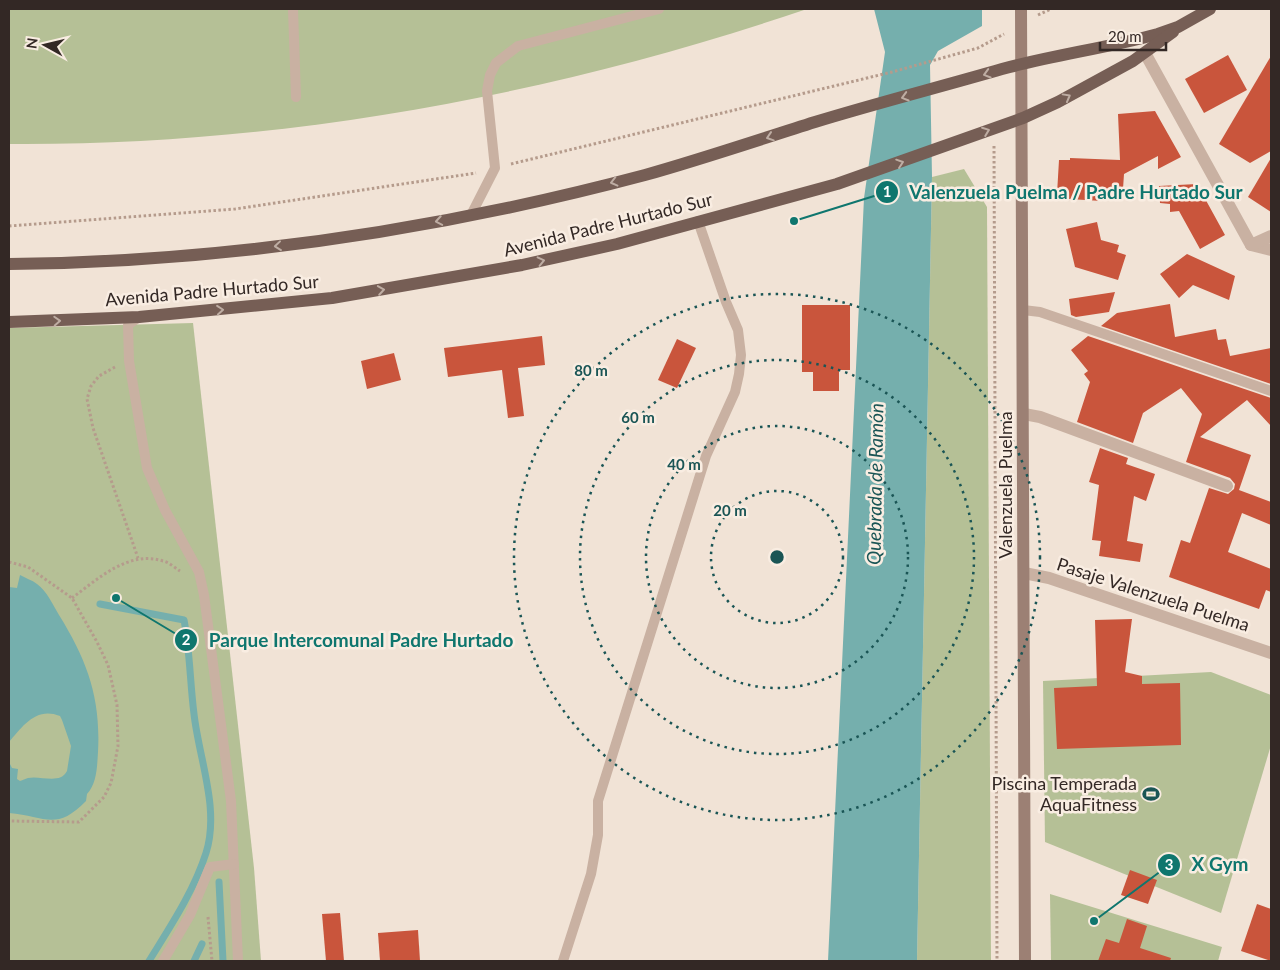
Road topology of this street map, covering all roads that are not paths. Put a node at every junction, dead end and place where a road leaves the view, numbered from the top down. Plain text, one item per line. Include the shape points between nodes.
1 (293, 9) edge
2 (659, 9) edge
3 (1022, 9) edge
4 (1210, 9) edge
5 (1178, 27) junction
6 (1145, 53) junction
7 (1022, 64) junction
8 (296, 97) dead end
9 (1023, 118) junction
10 (471, 215) junction
11 (698, 221) junction
12 (1271, 236) edge
13 (1251, 245) junction
14 (1271, 250) edge
15 (9, 264) edge
16 (1023, 310) junction
17 (139, 317) junction
18 (9, 322) edge
19 (1271, 391) edge
20 (1024, 414) junction
21 (1227, 486) dead end
22 (1024, 573) junction
23 (1271, 653) edge
24 (234, 864) junction
25 (163, 961) edge
26 (238, 961) edge
27 (563, 961) edge
28 (1025, 961) edge

1 - 8 lane
2 - 10 lane via 518,46 496,63 487,91 495,168
3 - 7 main road, Valenzuela Puelma
4 - 5 main road, Avenida Padre Hurtado Sur
5 - 6 main road, Avenida Padre Hurtado Sur
5 - 7 main road, Avenida Padre Hurtado Sur via 1113,46
9 -> 6 main road, Avenida Padre Hurtado Sur
6 - 13 street
7 - 9 main road, Valenzuela Puelma
7 -> 10 main road, Avenida Padre Hurtado Sur via 646,174
11 -> 9 main road, Avenida Padre Hurtado Sur via 837,184
9 - 16 main road, Valenzuela Puelma
10 -> 15 main road, Avenida Padre Hurtado Sur via 363,234 215,252
17 -> 11 main road, Avenida Padre Hurtado Sur via 332,298 427,283 598,248
11 - 27 lane via 738,330 739,374 735,392 706,456 598,801 598,835 591,874
12 - 13 street
13 - 14 street
16 - 19 lane via 1040,312
16 - 20 main road, Valenzuela Puelma
18 -> 17 main road, Avenida Padre Hurtado Sur
17 - 24 lane via 128,326 129,361 147,468 164,510 201,580 232,801
20 - 21 street via 1040,417
20 - 22 main road, Valenzuela Puelma
22 - 23 street, Pasaje Valenzuela Puelma via 1049,578
22 - 28 main road, Valenzuela Puelma
24 - 25 lane via 210,867 190,915
24 - 26 lane

